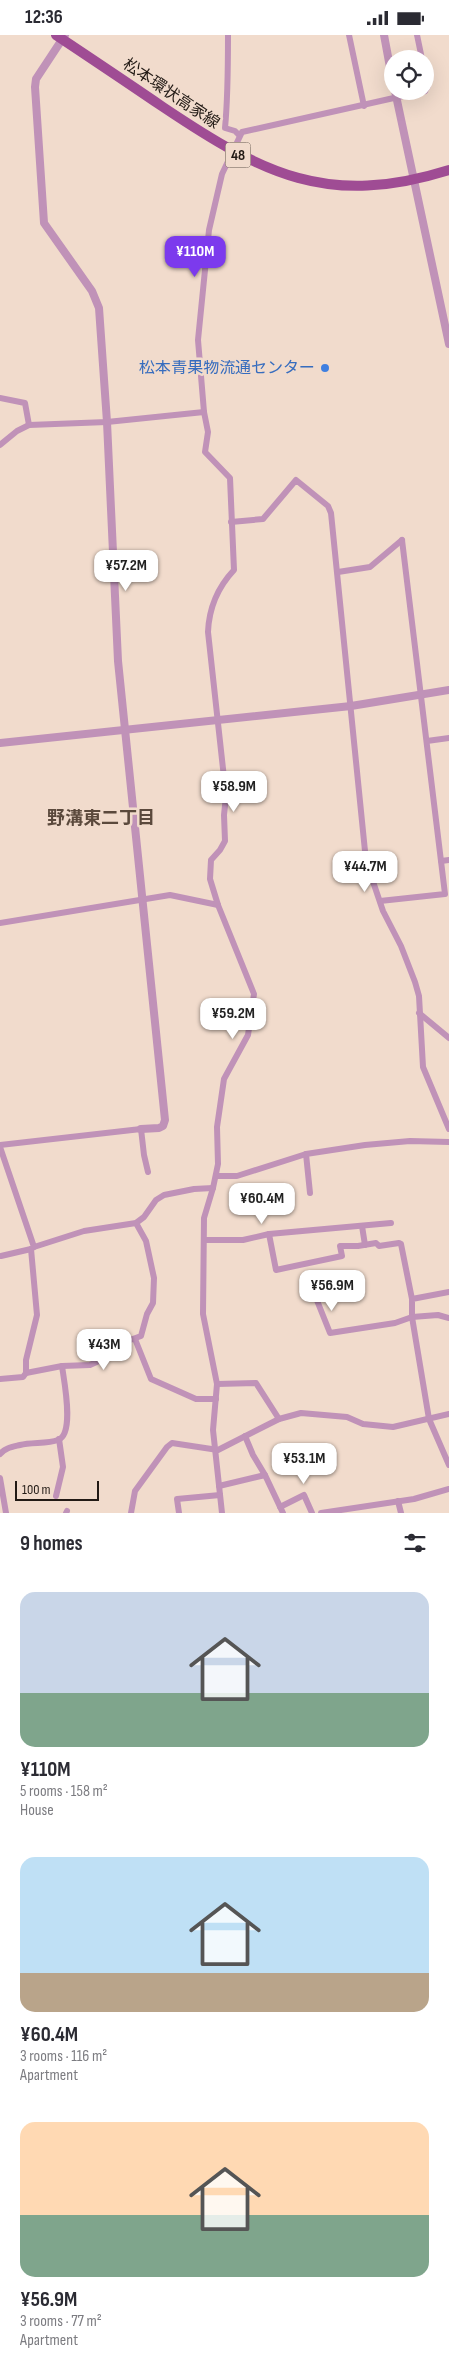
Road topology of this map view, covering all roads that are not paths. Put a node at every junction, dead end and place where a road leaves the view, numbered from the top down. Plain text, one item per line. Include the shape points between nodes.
1 (228, 35) edge
2 (349, 35) edge
3 (384, 35) edge
4 (417, 35) edge
5 (61, 36) edge
6 (387, 50) edge
7 (420, 50) edge
8 (384, 99) edge
9 (397, 100) edge
10 (364, 106) junction
11 (239, 135) junction
12 (232, 152) junction
13 (449, 170) edge
14 (415, 180) junction
15 (449, 340) edge
16 (0, 397) edge
17 (204, 412) junction
18 (107, 421) junction
19 (29, 425) junction
20 (0, 445) edge
21 (231, 522) junction
22 (338, 572) junction
23 (449, 690) edge
24 (421, 695) junction
25 (351, 706) junction
26 (217, 720) junction
27 (124, 730) junction
28 (449, 739) edge
29 (427, 741) junction
30 (0, 743) edge
31 (449, 860) edge
32 (441, 861) junction
33 (142, 899) junction
34 (380, 901) junction
35 (218, 905) junction
36 (0, 923) edge
37 (419, 1013) junction
38 (449, 1038) edge
39 (141, 1129) junction
40 (449, 1129) edge
41 (449, 1142) edge
42 (0, 1146) edge
43 (306, 1154) junction
44 (148, 1172) dead end
45 (216, 1176) junction
46 (213, 1188) junction
47 (310, 1193) dead end
48 (136, 1223) junction
49 (391, 1223) dead end
50 (362, 1226) junction
51 (268, 1234) junction
52 (205, 1240) junction
53 (365, 1245) junction
54 (32, 1248) junction
55 (1, 1256) edge
56 (449, 1291) edge
57 (316, 1298) dead end
58 (412, 1299) junction
59 (412, 1317) junction
60 (449, 1317) edge
61 (136, 1339) junction
62 (62, 1366) junction
63 (26, 1373) junction
64 (0, 1379) edge
65 (217, 1384) junction
66 (216, 1399) junction
67 (449, 1415) edge
68 (279, 1419) junction
69 (429, 1419) junction
70 (245, 1436) junction
71 (59, 1439) junction
72 (215, 1450) junction
73 (0, 1454) edge
74 (449, 1465) edge
75 (266, 1475) junction
76 (0, 1478) edge
77 (219, 1486) junction
78 (449, 1489) edge
79 (220, 1495) junction
80 (56, 1496) dead end
81 (398, 1501) junction
82 (282, 1510) edge
83 (6, 1513) edge
84 (131, 1513) edge
85 (178, 1513) edge
86 (222, 1513) edge
87 (312, 1513) edge
88 (321, 1513) edge
89 (401, 1513) edge

1 - 11 street via 225,128
2 - 10 street
3 - 6 street
4 - 7 street
5 - 12 main road, 松本環状高家線 / 48
5 - 18 street via 36,79 35,87 44,223 98,304
8 - 10 street
9 - 14 street
10 - 11 street
11 - 12 street
12 - 14 main road, 松本環状高家線 / 48 via 277,173 324,184 365,186
12 - 17 street via 216,193 209,230 198,340
13 - 14 main road, 松本環状高家線 / 48
14 - 15 street
16 - 19 street via 25,403
17 - 18 street
17 - 21 street via 208,432 205,452 230,479
18 - 19 street
18 - 27 street
19 - 20 street
21 - 22 street via 263,519 296,480 328,506
21 - 26 street via 234,570 221,584 209,617
22 - 24 street via 370,567 402,539
22 - 25 street
23 - 24 street
24 - 25 street
24 - 29 street
25 - 26 street
25 - 34 street via 366,861
26 - 27 street
26 - 35 street via 226,796 224,841 211,860 209,870
27 - 30 street
27 - 33 street
28 - 29 street
29 - 32 street
31 - 32 street
32 - 34 street via 445,894
33 - 35 street via 170,895
33 - 36 street
33 - 39 street via 165,1120 158,1129
34 - 37 street via 415,982
35 - 45 street via 254,994 248,1035 223,1085 217,1127
37 - 38 street
37 - 40 street via 423,1067
39 - 42 street
39 - 44 street
41 - 43 street via 391,1142
42 - 54 street
43 - 45 street via 237,1176
43 - 47 street
45 - 46 street
46 - 48 street via 164,1195
46 - 52 street via 204,1219
48 - 54 street via 84,1231
48 - 61 street via 146,1241 154,1278 153,1303 146,1314 143,1332
49 - 50 street
50 - 51 street
50 - 53 street
51 - 52 street via 243,1240
51 - 53 street via 276,1270 342,1256 340,1245
52 - 65 street via 203,1314
53 - 58 street via 376,1243 379,1247 402,1243
54 - 55 street
54 - 63 street via 37,1315 26,1359
56 - 58 street
57 - 59 street via 330,1333 395,1323
58 - 59 street
59 - 60 street
59 - 69 street
61 - 62 street via 111,1347 101,1361 90,1365
61 - 66 street via 151,1379 196,1399
62 - 63 street
62 - 71 street via 68,1427
63 - 64 street via 23,1377
65 - 66 street
65 - 68 street via 256,1383
66 - 72 street
67 - 69 street
68 - 69 street via 292,1414 311,1413 393,1427
68 - 70 street
69 - 74 street
70 - 72 street
70 - 75 street
71 - 73 street via 30,1442 4,1449
71 - 80 street via 63,1467
72 - 77 street
72 - 84 street via 172,1443 135,1491
75 - 77 street
75 - 82 street
76 - 83 street
77 - 79 street
78 - 81 street
79 - 85 street via 177,1499
79 - 86 street
81 - 88 street
81 - 89 street
82 - 87 street via 304,1495

